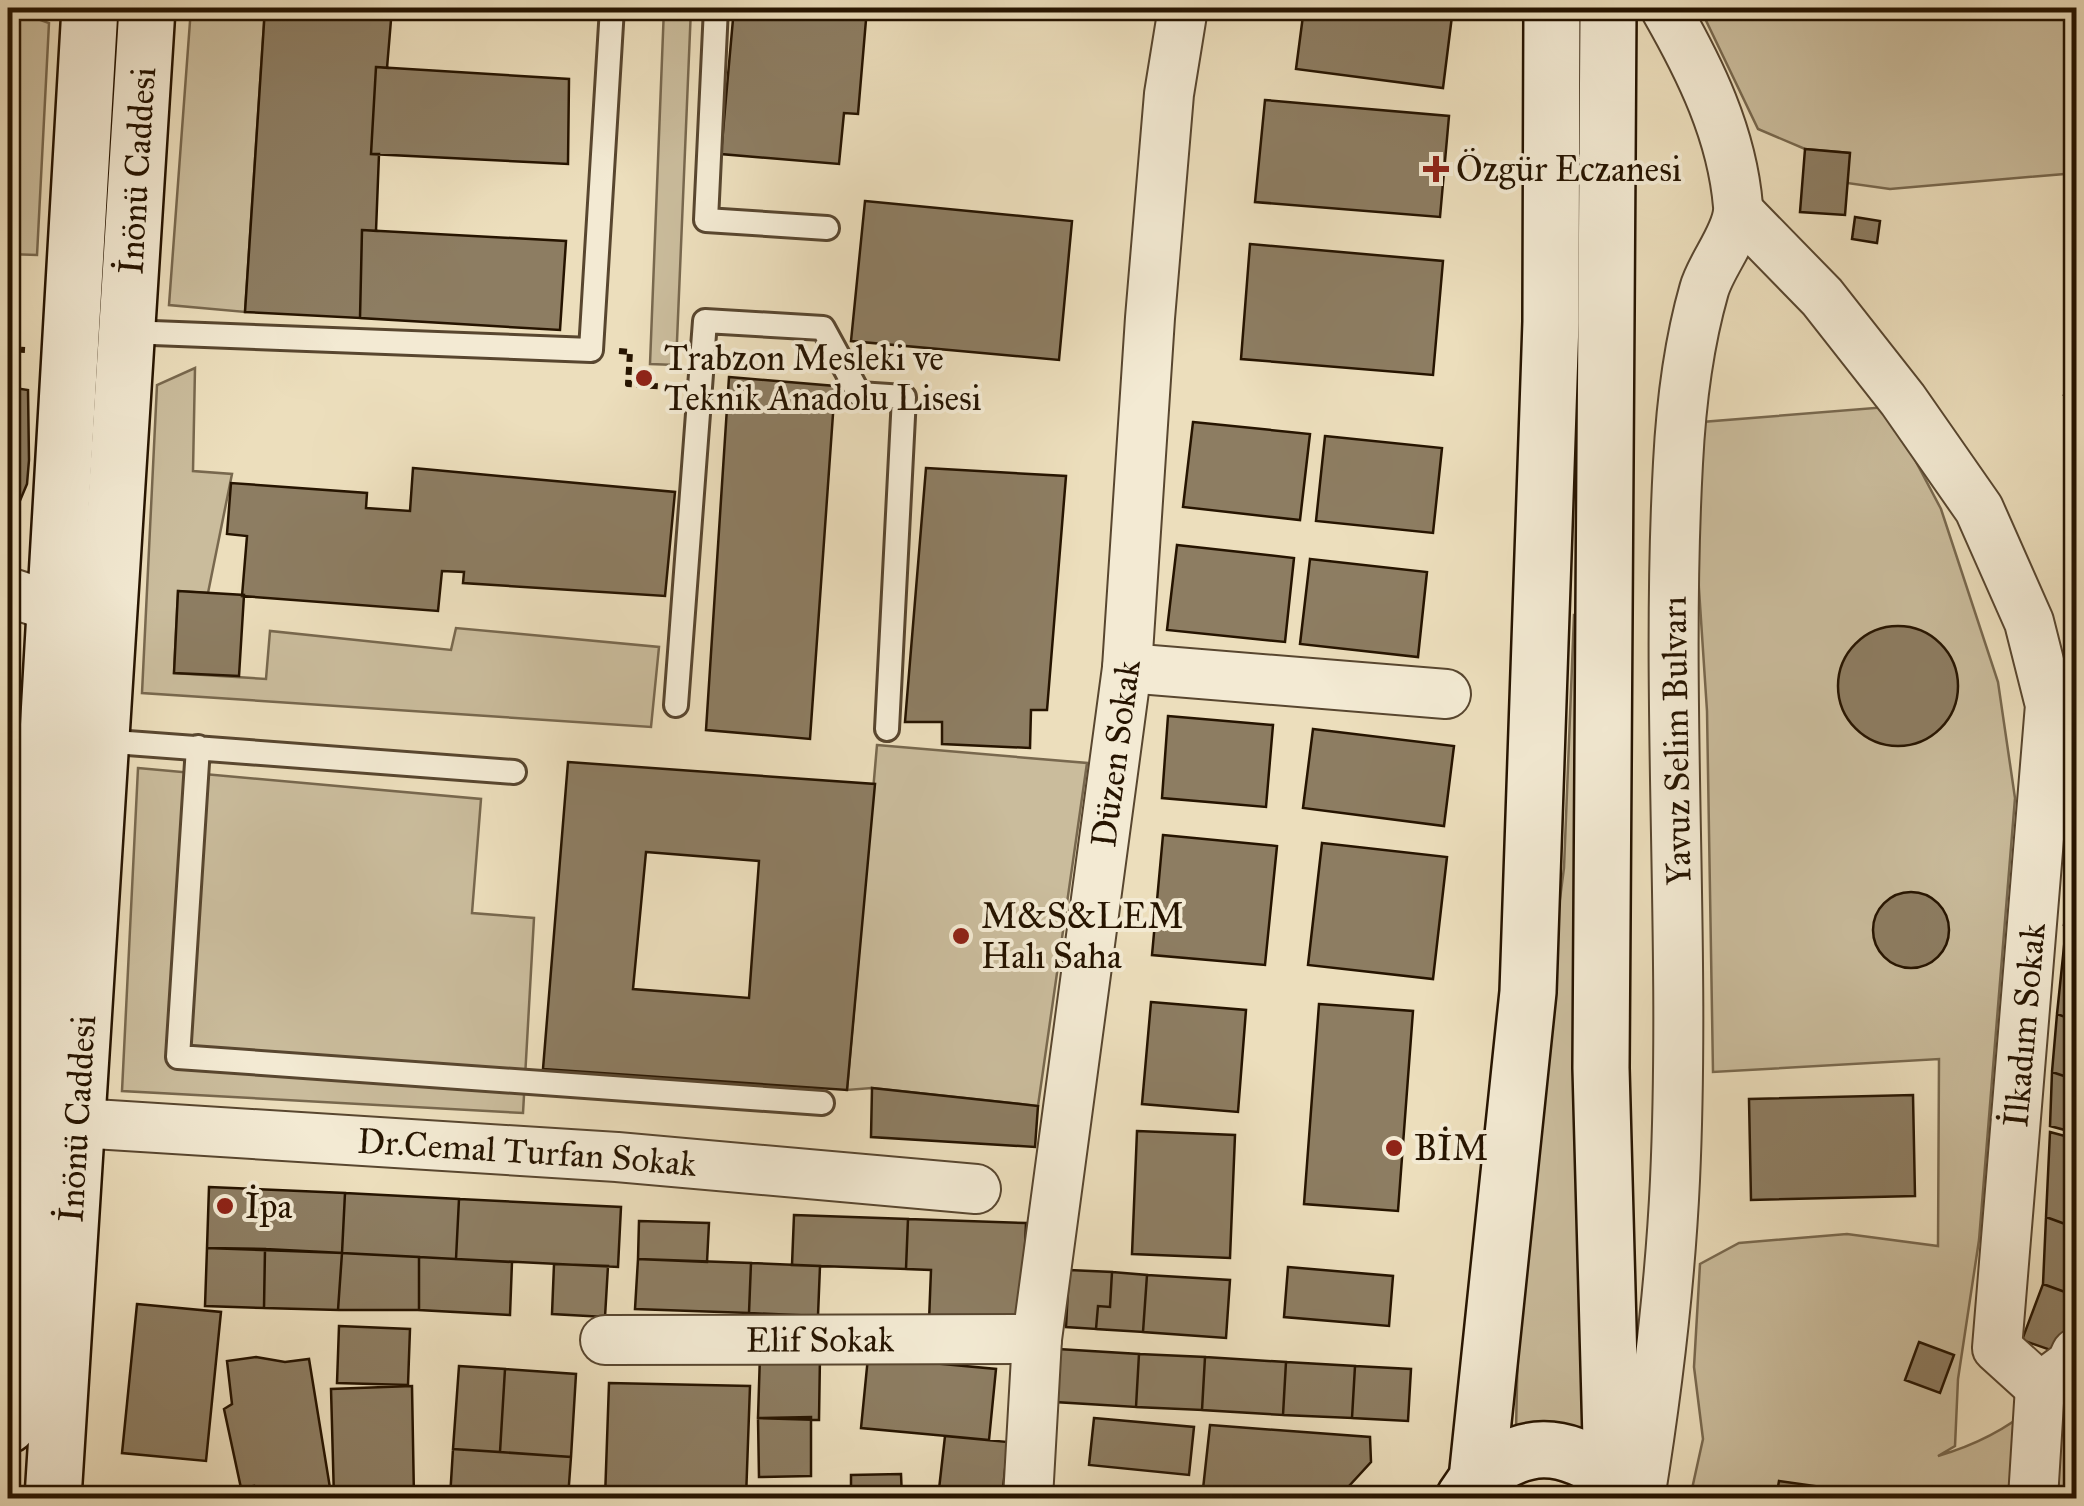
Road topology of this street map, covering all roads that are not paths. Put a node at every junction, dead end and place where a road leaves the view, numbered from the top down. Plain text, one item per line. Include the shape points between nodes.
1 (90, 8) edge
2 (147, 8) edge
3 (612, 8) edge
4 (716, 8) edge
5 (1183, 8) edge
6 (1552, 8) edge
7 (1608, 8) edge
8 (1664, 8) edge
9 (1739, 212) junction
10 (827, 228) dead end
11 (71, 329) junction
12 (127, 332) junction
13 (30, 599) edge
14 (1127, 668) junction
15 (1446, 694) dead end
16 (676, 705) dead end
17 (887, 729) dead end
18 (46, 738) junction
19 (101, 741) junction
20 (198, 747) junction
21 (514, 772) dead end
22 (822, 1104) dead end
23 (78, 1123) junction
24 (976, 1190) dead end
25 (29, 1273) edge
26 (1037, 1339) junction
27 (605, 1340) dead end
28 (2076, 1352) edge
29 (2040, 1387) junction
30 (8, 1425) edge
31 (8, 1474) edge
32 (1627, 1491) edge
33 (1461, 1492) edge
34 (41, 1498) edge
35 (53, 1498) edge
36 (1028, 1498) edge
37 (2033, 1498) edge

1 - 11 main road, İnönü Caddesi
2 - 12 main road, İnönü Caddesi
3 - 12 lane via 590,350
4 - 10 lane via 706,220
5 - 14 street, Düzen Sokak via 1151,300
6 - 33 main road via 1551,322 1528,992
7 - 32 main road, Yavuz Selim Bulvarı via 1601,1068
8 - 9 street via 1695,62 1731,154
9 - 29 street, İlkadım Sokak via 1822,297 1980,510 2034,639 2050,705 1997,1348
9 - 32 street, Yavuz Selim Bulvarı via 1705,286 1680,415 1674,538 1675,1180 1661,1362
11 - 12 street
11 - 13 main road, İnönü Caddesi
12 - 19 main road, İnönü Caddesi
13 - 18 main road, İnönü Caddesi
14 - 15 street
14 - 26 street, Düzen Sokak
16 - 17 lane via 705,321 823,328 859,394 904,397
18 - 19 street
18 - 25 main road, İnönü Caddesi
19 - 20 lane
19 - 23 main road, İnönü Caddesi
20 - 21 lane
20 - 22 lane via 178,1057
23 - 24 street, Dr.Cemal Turfan Sokak via 617,1157
23 - 25 main road, İnönü Caddesi
25 - 30 main road, İnönü Caddesi
25 - 35 main road, İnönü Caddesi
26 - 27 street, Elif Sokak
26 - 36 street, Düzen Sokak
28 - 29 street via 2071,1364
29 - 37 street
31 - 34 main road
32 - 33 main road via 1573,1454 1529,1450 1500,1460

